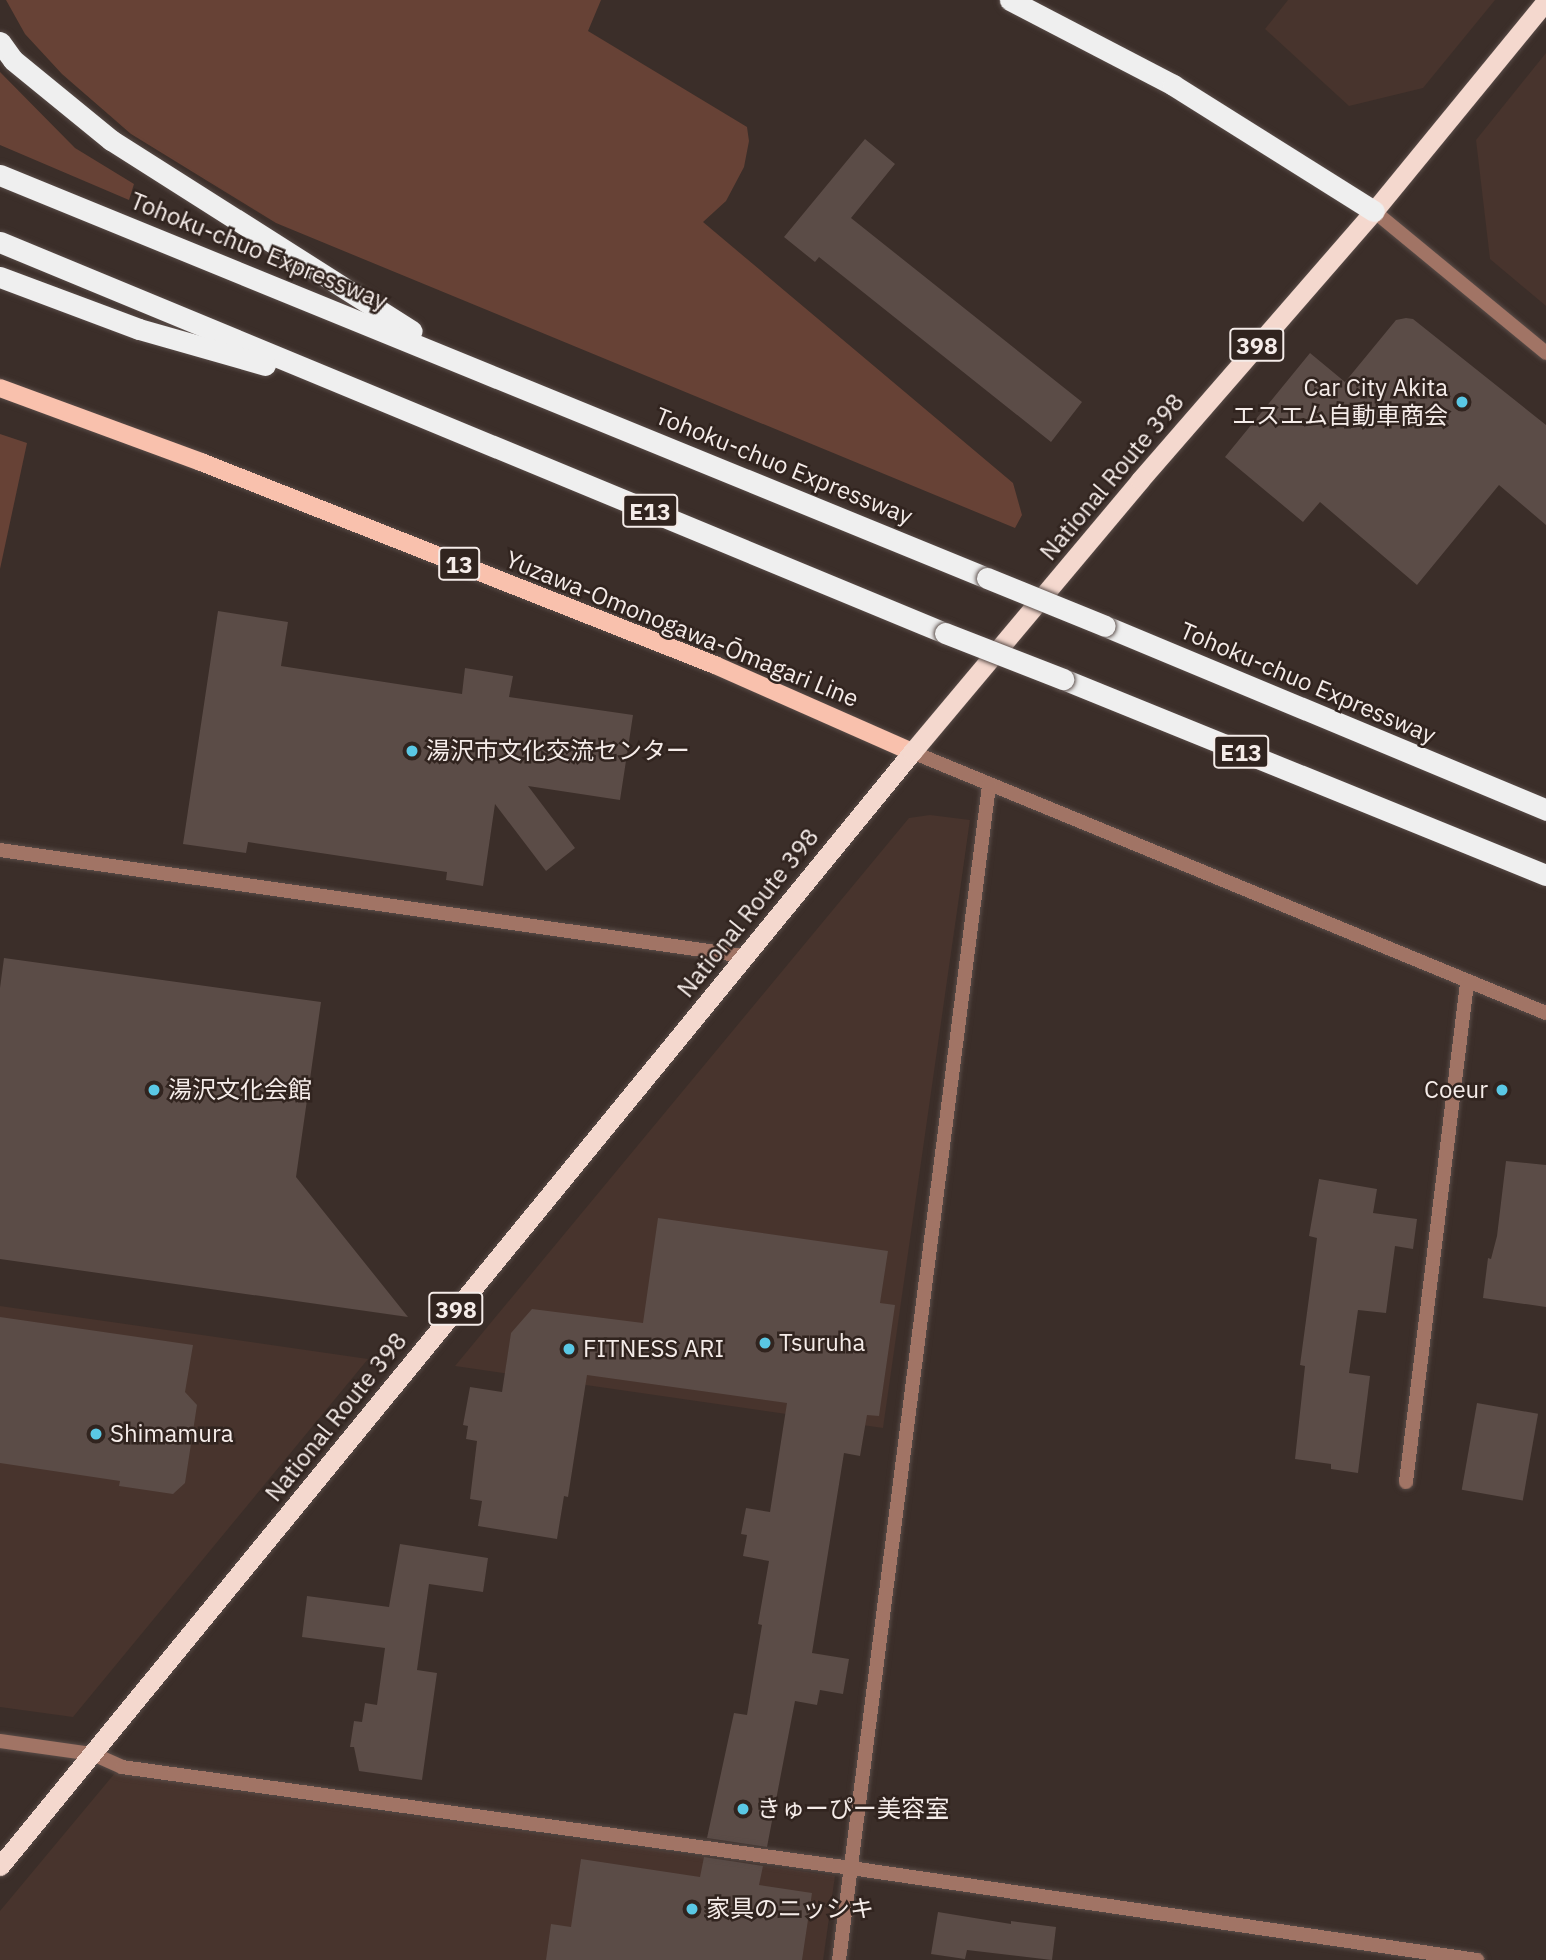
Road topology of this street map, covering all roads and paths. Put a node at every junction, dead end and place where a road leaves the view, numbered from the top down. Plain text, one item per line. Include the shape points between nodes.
1 (1010, 0) edge
2 (1546, 1) edge
3 (0, 42) edge
4 (0, 175) edge
5 (1374, 211) junction
6 (0, 242) edge
7 (0, 277) edge
8 (1546, 353) edge
9 (460, 361) junction
10 (0, 388) edge
11 (354, 390) junction
12 (912, 752) junction
13 (989, 785) junction
14 (1546, 810) edge
15 (0, 850) edge
16 (1546, 876) edge
17 (744, 956) junction
18 (1467, 983) junction
19 (1546, 1013) edge
20 (1406, 1482) dead end
21 (0, 1741) edge
22 (93, 1754) junction
23 (0, 1866) edge
24 (851, 1868) junction
25 (1371, 1953) edge
26 (839, 1960) edge
27 (1477, 1960) edge

1 - 5 highway via 1173,85
2 - 5 highway, National Route 398 / 398
3 - 9 highway via 13,60 111,140
4 - 9 highway, Tohoku-chuo Expressway / E13
5 - 8 street
5 - 12 highway, National Route 398 / 398
6 - 11 highway, E13
7 - 11 highway via 139,329
9 - 14 highway, Tohoku-chuo Expressway / E13, bridge
10 - 12 main road, Yuzawa-Omonogawa-Ōmagari Line / 13 via 201,462 715,665
11 - 16 highway, E13, bridge
12 - 13 street
12 - 17 highway, National Route 398 / 398
13 - 18 street
13 - 24 street
15 - 17 street
17 - 22 highway, National Route 398 / 398
18 - 19 street
18 - 20 street
21 - 22 street
22 - 23 highway, National Route 398 / 398
22 - 24 street via 122,1767
24 - 25 street
24 - 26 street
25 - 27 street

